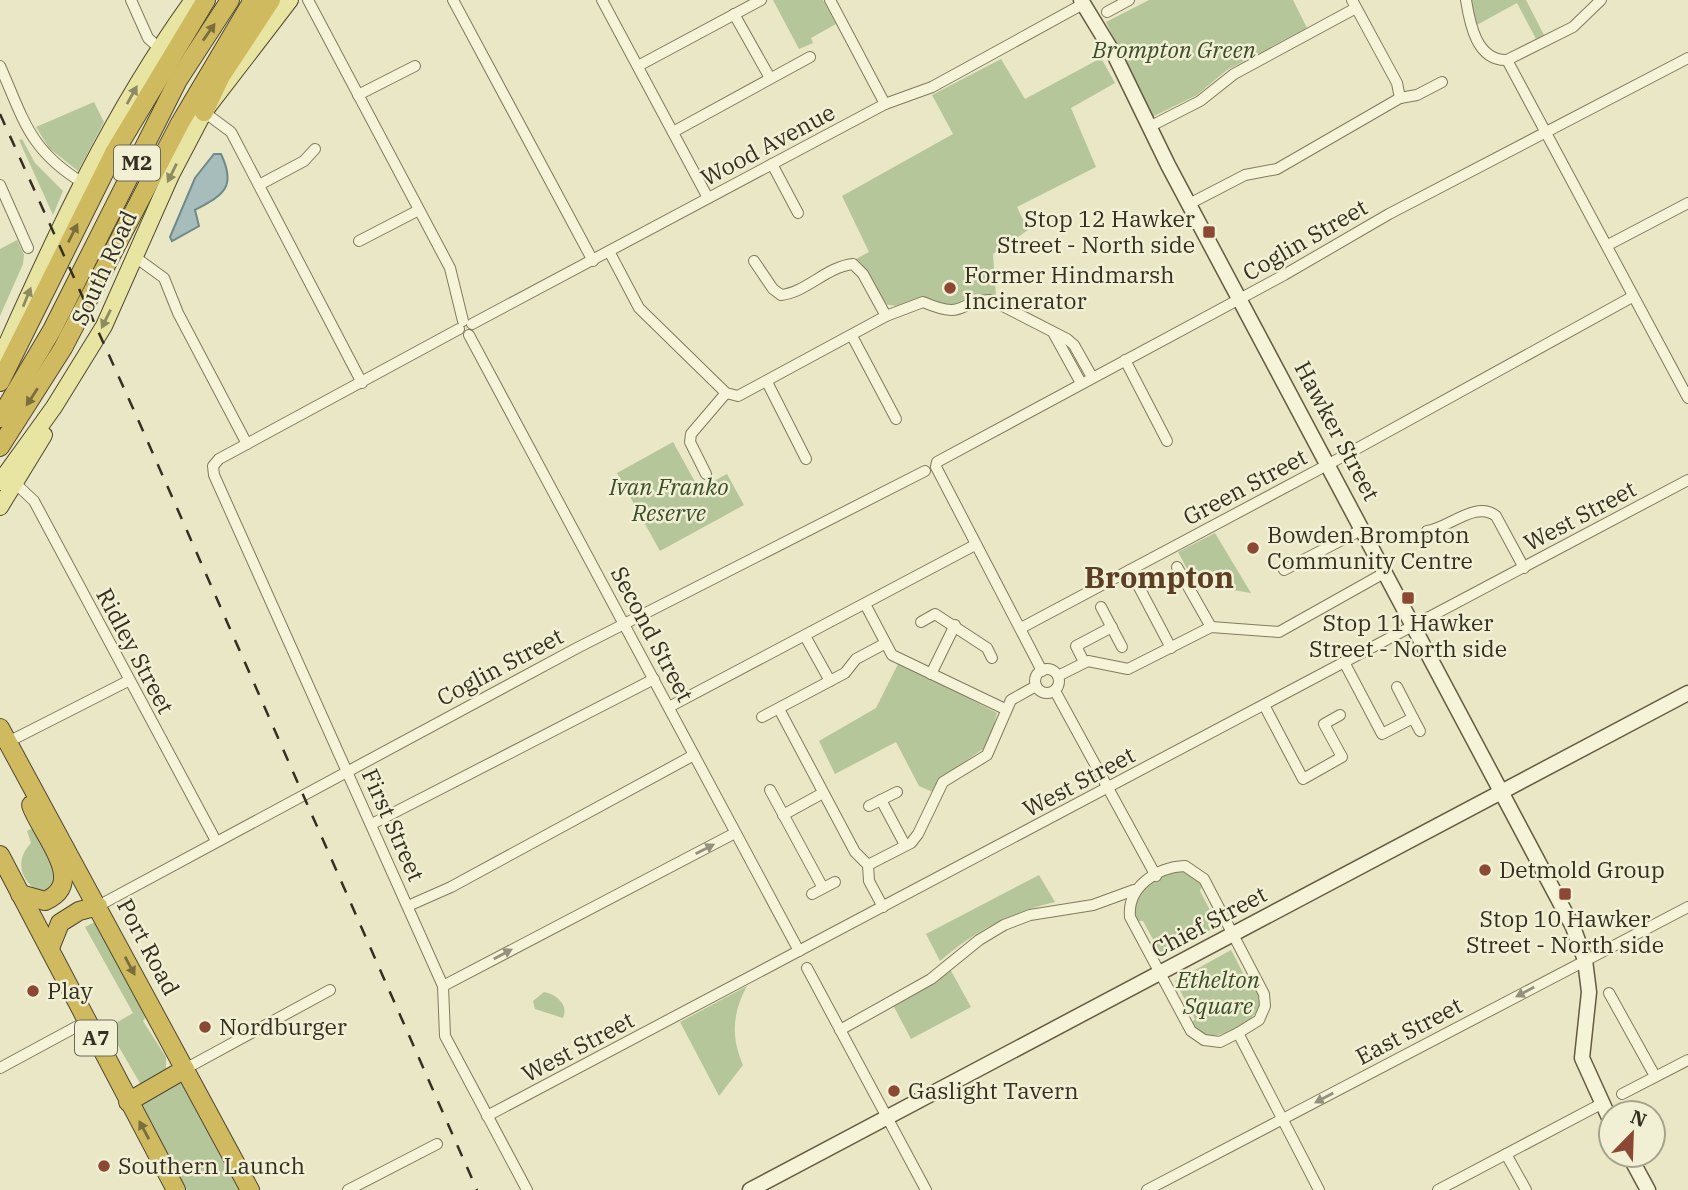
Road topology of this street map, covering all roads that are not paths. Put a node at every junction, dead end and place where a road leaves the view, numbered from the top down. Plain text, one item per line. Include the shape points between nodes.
1 (131, 0) edge
2 (193, 0) edge
3 (206, 0) edge
4 (230, 0) edge
5 (253, 0) edge
6 (271, 0) edge
7 (290, 0) edge
8 (308, 0) edge
9 (453, 0) edge
10 (603, 0) edge
11 (761, 0) edge
12 (830, 0) edge
13 (1129, 0) edge
14 (1466, 0) edge
15 (1595, 1) edge
16 (1082, 2) edge
17 (1354, 4) edge
18 (1107, 12) dead end
19 (734, 14) junction
20 (160, 49) junction
21 (810, 57) dead end
22 (1688, 58) edge
23 (1507, 60) junction
24 (0, 66) edge
25 (415, 66) dead end
26 (638, 66) junction
27 (770, 78) junction
28 (1442, 82) dead end
29 (358, 95) junction
30 (1401, 98) junction
31 (885, 104) junction
32 (204, 113) junction
33 (1149, 127) junction
34 (673, 132) junction
35 (1545, 133) junction
36 (315, 149) dead end
37 (772, 164) junction
38 (83, 183) junction
39 (0, 185) edge
40 (259, 186) junction
41 (708, 198) junction
42 (1688, 203) edge
43 (1189, 204) junction
44 (417, 211) junction
45 (798, 213) dead end
46 (359, 241) dead end
47 (1608, 245) junction
48 (28, 248) dead end
49 (610, 253) junction
50 (135, 257) junction
51 (593, 261) junction
52 (754, 261) dead end
53 (1632, 297) junction
54 (1240, 299) junction
55 (886, 316) junction
56 (465, 325) junction
57 (1051, 331) junction
58 (852, 337) junction
59 (0, 359) edge
60 (1125, 360) junction
61 (1688, 370) edge
62 (1676, 376) junction
63 (1093, 377) junction
64 (0, 382) edge
65 (766, 382) junction
66 (362, 383) junction
67 (1081, 383) junction
68 (726, 393) junction
69 (1688, 398) edge
70 (0, 418) edge
71 (896, 419) dead end
72 (1167, 441) dead end
73 (247, 444) junction
74 (0, 447) edge
75 (806, 459) dead end
76 (1329, 464) junction
77 (925, 471) dead end
78 (706, 474) dead end
79 (214, 475) joint
80 (1688, 480) edge
81 (8, 483) edge
82 (0, 507) edge
83 (1363, 528) junction
84 (1427, 531) dead end
85 (975, 545) junction
86 (1177, 567) dead end
87 (1524, 568) junction
88 (1130, 570) junction
89 (1284, 570) dead end
90 (1386, 572) junction
91 (865, 604) junction
92 (1101, 607) dead end
93 (921, 622) dead end
94 (624, 623) junction
95 (955, 625) junction
96 (1414, 625) junction
97 (1112, 627) junction
98 (1210, 627) junction
99 (1021, 628) junction
100 (805, 636) junction
101 (884, 644) junction
102 (1122, 647) dead end
103 (1171, 648) junction
104 (992, 658) dead end
105 (1084, 662) junction
106 (1344, 663) junction
107 (1042, 671) junction
108 (931, 674) junction
109 (1058, 676) junction
110 (653, 679) junction
111 (128, 681) junction
112 (830, 681) junction
113 (1036, 686) junction
114 (1397, 687) dead end
115 (1055, 691) junction
116 (1688, 694) edge
117 (1264, 705) junction
118 (669, 708) junction
119 (779, 709) junction
120 (1005, 709) junction
121 (1340, 715) dead end
122 (762, 717) dead end
123 (1413, 718) junction
124 (1420, 731) dead end
125 (4, 735) edge
126 (694, 755) junction
127 (22, 767) junction
128 (348, 771) junction
129 (1107, 788) junction
130 (769, 790) dead end
131 (897, 792) dead end
132 (823, 793) junction
133 (1503, 793) junction
134 (881, 800) junction
135 (869, 806) dead end
136 (783, 815) junction
137 (372, 824) junction
138 (735, 833) junction
139 (216, 841) junction
140 (905, 845) junction
141 (0, 855) edge
142 (868, 865) junction
143 (1156, 876) junction
144 (835, 882) dead end
145 (823, 888) junction
146 (1134, 890) junction
147 (20, 894) junction
148 (812, 894) dead end
149 (1114, 896) junction
150 (98, 906) junction
151 (408, 906) junction
152 (883, 907) junction
153 (1688, 907) edge
154 (1129, 908) junction
155 (1233, 934) junction
156 (50, 948) junction
157 (799, 951) junction
158 (1585, 960) junction
159 (807, 968) dead end
160 (1160, 974) junction
161 (443, 986) junction
162 (330, 990) dead end
163 (1609, 993) dead end
164 (87, 1021) junction
165 (840, 1030) junction
166 (1238, 1033) junction
167 (1688, 1060) edge
168 (0, 1068) edge
169 (185, 1069) junction
170 (1656, 1076) junction
171 (1622, 1094) dead end
172 (1599, 1099) edge
173 (128, 1102) junction
174 (1597, 1106) edge
175 (488, 1116) junction
176 (887, 1117) junction
177 (1282, 1120) junction
178 (438, 1144) dead end
179 (1506, 1154) junction
180 (1637, 1169) edge
181 (176, 1190) edge
182 (250, 1190) edge
183 (348, 1190) edge
184 (527, 1190) edge
185 (750, 1190) edge
186 (926, 1190) edge
187 (1147, 1190) edge
188 (1319, 1190) edge
189 (1438, 1190) edge
190 (1526, 1190) edge
191 (1648, 1190) edge

1 - 20 street via 148,38
2 - 20 main road
64 -> 3 highway via 114,153
70 -> 4 highway, M2 via 52,330 178,80
5 -> 74 highway, M2 via 180,123 63,348
6 - 32 highway via 221,76
7 - 32 main road, South Road
8 - 29 street
9 - 51 street
10 - 26 street
11 - 19 street
12 - 31 street
13 - 18 street
14 - 23 street via 1469,24 1485,54
15 - 23 street via 1573,27
16 - 31 street, Wood Avenue via 932,87
16 - 33 street, Hawker Street via 1115,56
17 - 30 street
17 - 33 street via 1234,74 1200,101
19 - 26 street
19 - 27 street
38 -> 20 main road
21 - 27 street
22 - 35 street, Coglin Street
23 - 35 street
24 - 38 street via 43,153
25 - 29 street
26 - 34 street
27 - 34 street
28 - 30 street
29 - 44 street
30 - 43 street via 1277,169 1245,175
31 - 37 street, Wood Avenue
32 - 40 street via 231,132
32 -> 50 main road, South Road
33 - 43 street, Hawker Street
34 - 41 street
35 - 47 street
35 - 54 street, Coglin Street
36 - 40 street via 304,161
37 - 41 street, Wood Avenue
37 - 45 street
59 -> 38 main road
39 - 48 street
40 - 66 street
41 - 49 street, Wood Avenue
42 - 47 street
43 - 54 street, Hawker Street
44 - 46 street
44 - 56 street via 450,268
47 - 53 street
49 - 51 street, Wood Avenue
49 - 68 street via 639,307
50 - 73 street via 153,267 170,290
50 -> 81 main road, South Road via 104,326
51 - 56 street, Wood Avenue
52 - 55 street via 781,295 853,264
53 - 62 street
53 - 76 street, Green Street
54 - 60 street, Coglin Street
54 - 76 street, Hawker Street
55 - 57 street via 913,303 923,302 946,312 990,300
55 - 58 street
56 - 66 street, Wood Avenue
56 - 94 street, Second Street via 462,334 469,335
57 - 63 street via 1074,345
57 - 67 street
58 - 65 street
58 - 71 street
60 - 63 street, Coglin Street
60 - 72 street
61 - 62 street
62 - 69 street
63 - 67 street, Coglin Street
65 - 68 street via 738,396
65 - 75 street
66 - 73 street, Wood Avenue
67 - 85 street, Coglin Street via 937,462
68 - 78 street via 691,434 690,442
73 - 79 street, Wood Avenue via 219,459 213,466
76 - 83 street, Hawker Street
76 - 88 street, Green Street
77 - 94 street, Coglin Street
79 - 128 street, First Street
80 - 87 street, West Street
81 - 82 main road, South Road
81 - 111 street, Ridley Street via 32,498
83 - 89 street
83 - 90 street, Hawker Street
84 - 87 street via 1480,509 1489,510
85 - 91 street
85 - 99 street
86 - 98 street
87 - 96 street, West Street
88 - 99 street, Green Street
88 - 103 street
90 - 96 street, Hawker Street
90 - 98 street via 1279,632
91 - 100 street
91 - 101 street
92 - 97 street
93 - 95 street via 935,614
94 - 110 street, Second Street
94 - 128 street, Coglin Street
95 - 104 street via 987,648
95 - 108 street
96 - 106 street, West Street
96 - 133 street, Hawker Street
97 - 102 street
97 - 105 street via 1076,646
98 - 103 street
99 - 107 street
100 - 112 street
100 - 118 street
101 - 108 street via 892,655
101 - 112 street
103 - 105 street via 1128,668
105 - 109 street
106 - 117 street, West Street
106 - 123 street via 1382,734
107 - 109 street via 1052,670
107 - 113 street
108 - 120 street
109 - 115 street
110 - 118 street, Second Street
110 - 137 street
111 - 125 street
111 - 139 street, Ridley Street
112 - 119 street
113 - 115 street via 1044,693
113 - 120 street
114 - 123 street
115 - 129 street
116 - 133 street, Chief Street
117 - 121 street via 1303,779 1342,757 1324,724
117 - 129 street, West Street
118 - 126 street, Second Street
119 - 122 street
119 - 132 street
120 - 140 street via 987,755 943,782 918,834
123 - 124 street
125 - 127 highway, Port Road
126 - 138 street, Second Street
126 - 151 street
127 - 147 highway via 33,811 65,877 60,892 47,901
127 - 150 highway, Port Road
128 - 137 street, First Street
128 - 139 street, Coglin Street
129 - 143 street
129 - 152 street, West Street
130 - 136 street
131 - 134 street
132 - 136 street
132 - 142 street via 855,852
133 - 155 street, Chief Street
133 - 158 street, Hawker Street
134 - 135 street
134 - 140 street
136 - 145 street
137 - 151 street, First Street
138 - 157 street, Second Street
161 -> 138 street
139 - 150 street, Coglin Street
140 - 142 street
141 - 147 highway, A7
142 - 152 street via 869,881
143 - 146 street
143 - 155 street via 1174,867 1197,872
144 - 145 street
145 - 148 street
146 - 149 street
146 - 154 street
147 - 156 highway, A7
149 - 154 street
149 - 165 street via 1004,925 931,979
150 - 156 highway via 60,923
150 -> 169 highway, Port Road
151 - 161 street, First Street
152 - 157 street, West Street
153 - 158 street, East Street
154 - 160 street
155 - 160 street, Chief Street
155 - 166 street via 1264,994 1265,1006 1259,1020
156 - 164 highway, A7
157 - 175 street, West Street
158 - 172 street, Hawker Street via 1589,992 1582,1058
158 -> 177 street, East Street
159 - 165 street
160 - 166 street via 1191,1031 1204,1040 1220,1042
160 - 176 street, Chief Street
161 - 175 street, First Street via 445,1036
162 - 169 street
163 - 170 street
164 - 168 street
164 - 173 highway, A7
165 - 176 street
166 - 177 street
167 - 170 street
169 - 173 highway
169 - 182 highway, Port Road
170 - 171 street
181 -> 173 highway, A7
174 - 179 street
175 - 184 street, First Street
176 - 185 street, Chief Street
176 - 186 street
177 - 187 street, East Street
177 - 188 street
178 - 183 street
179 - 189 street
179 - 190 street
180 - 191 street

